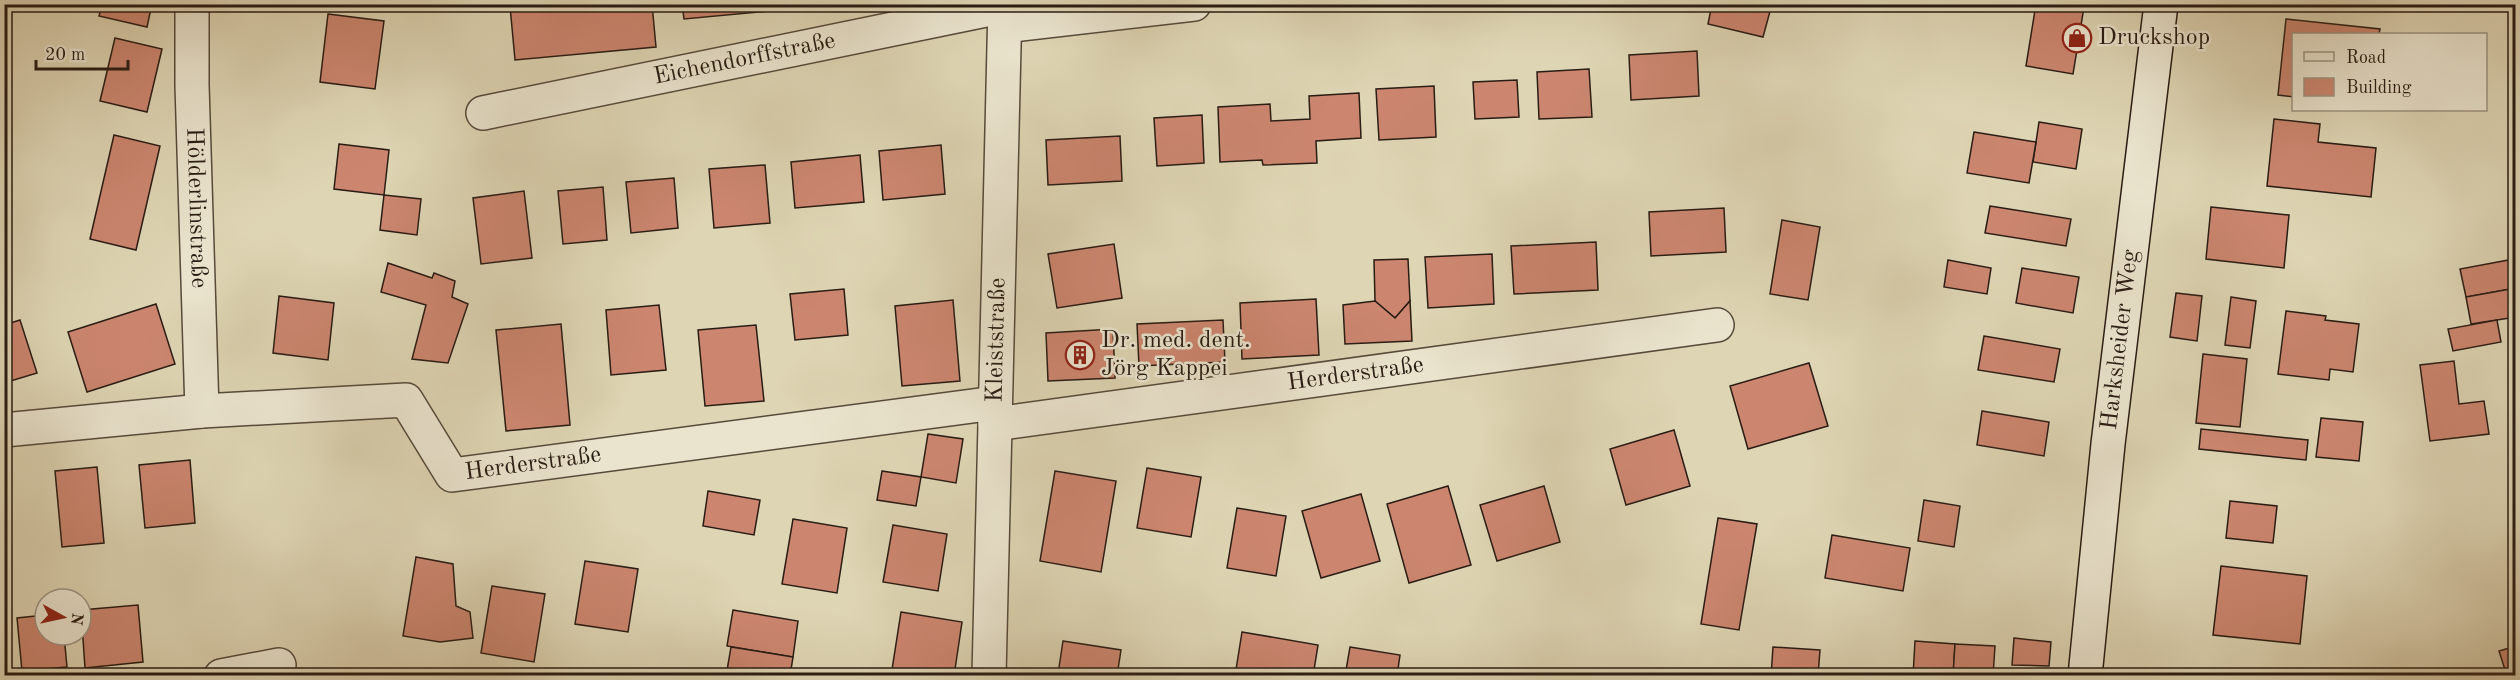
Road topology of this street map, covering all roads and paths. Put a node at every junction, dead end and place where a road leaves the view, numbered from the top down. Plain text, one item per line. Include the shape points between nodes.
1 (192, 4) edge
2 (1194, 4) edge
3 (2161, 4) edge
4 (1005, 12) edge
5 (483, 113) dead end
6 (1717, 325) dead end
7 (202, 411) junction
8 (995, 413) junction
9 (4, 430) edge
10 (279, 665) dead end
11 (221, 675) edge
12 (989, 675) edge
13 (2085, 675) edge

1 - 7 street, Hölderlinstraße
2 - 4 street, Eichendorffstraße
3 - 13 street, Harksheider Weg via 2108,444
4 - 5 street, Eichendorffstraße
4 - 8 street, Kleiststraße
6 - 8 street, Herderstraße
7 - 8 street, Herderstraße via 406,400 452,476
7 - 9 street, Herderstraße
8 - 12 street, Kleiststraße
10 - 11 street

